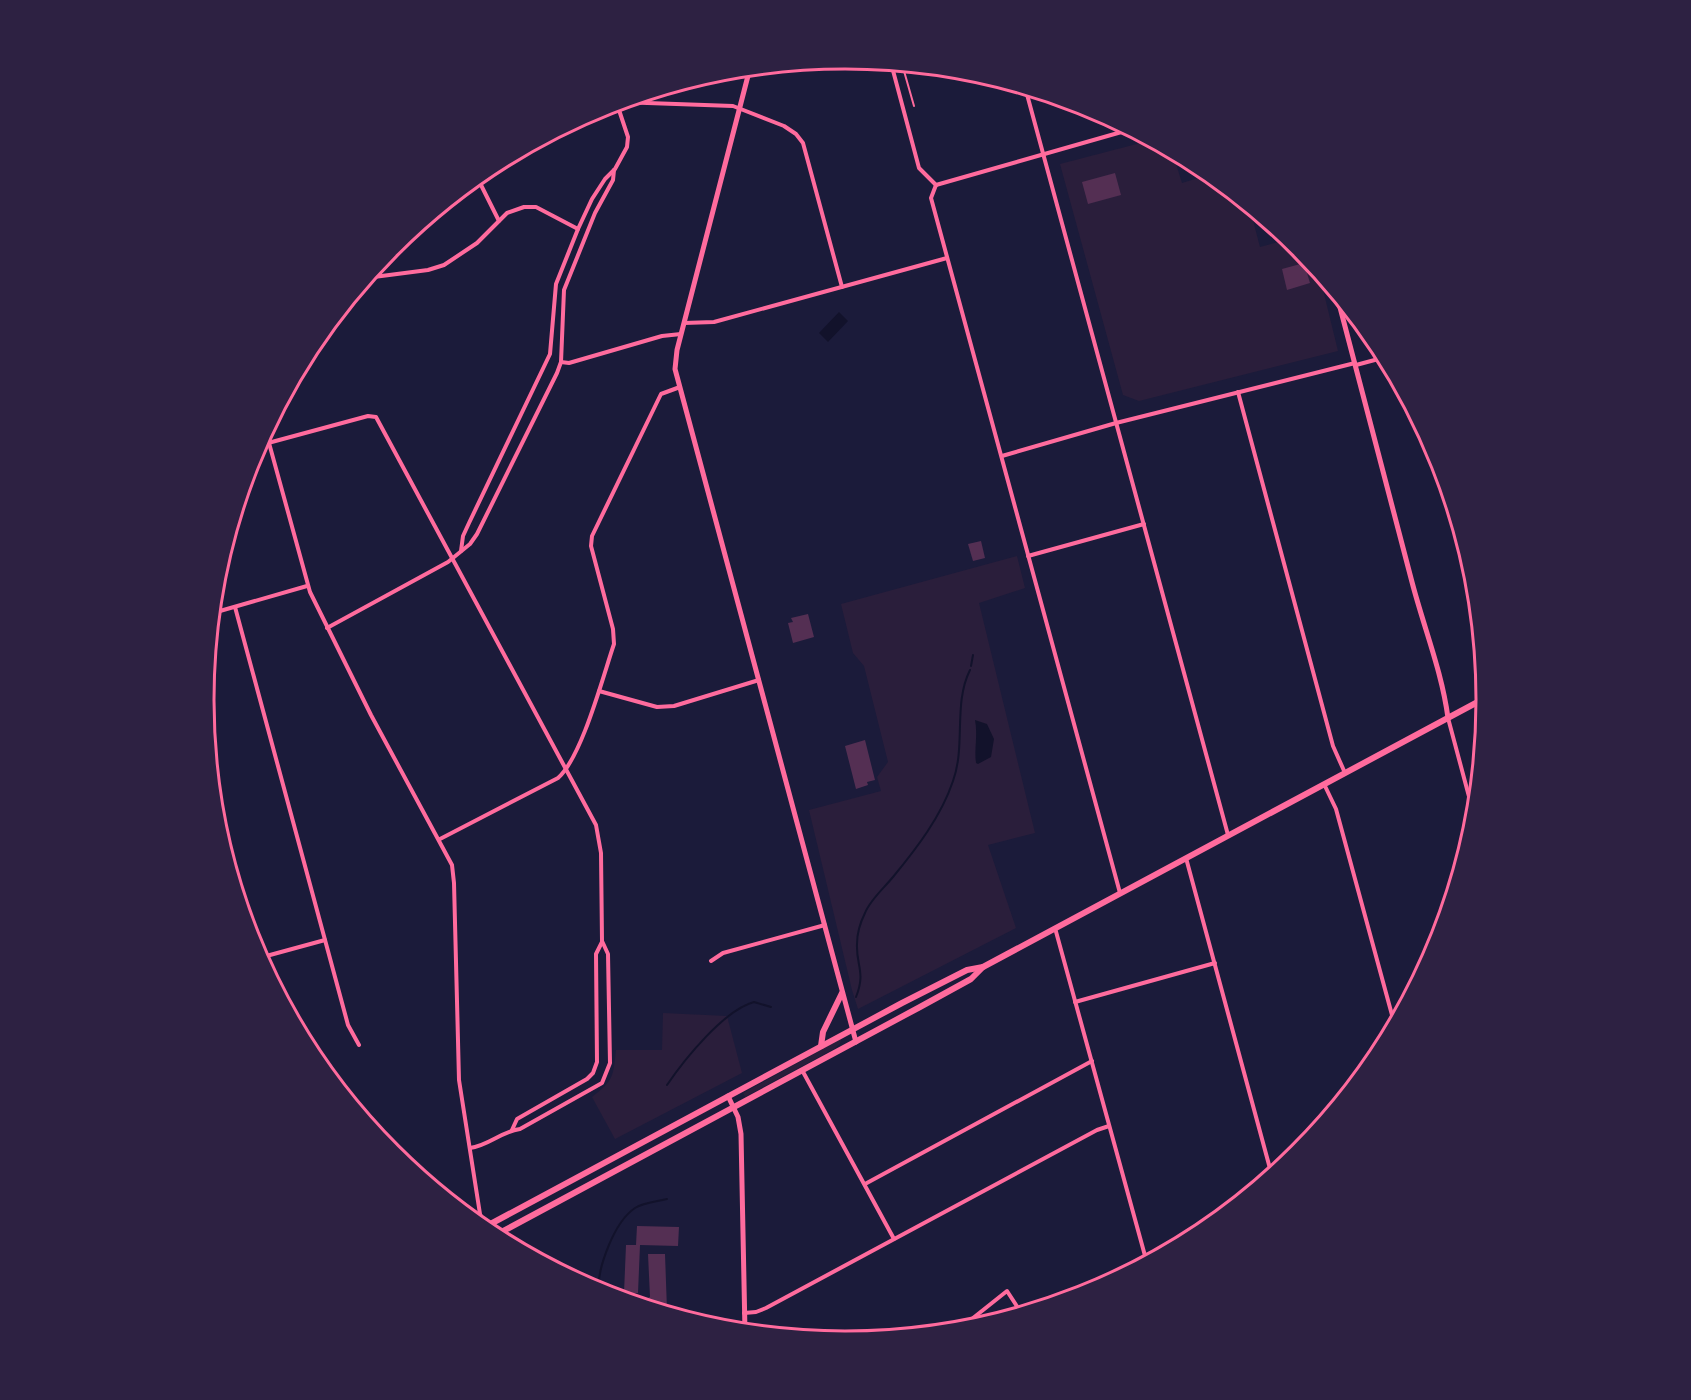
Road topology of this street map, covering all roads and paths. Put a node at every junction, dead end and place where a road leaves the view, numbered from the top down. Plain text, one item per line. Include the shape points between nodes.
1 (893, 71) edge
2 (904, 72) edge
3 (748, 77) edge
4 (1028, 96) edge
5 (642, 102) edge
6 (914, 106) dead end
7 (740, 109) junction
8 (619, 111) edge
9 (1121, 132) edge
10 (1044, 154) junction
11 (615, 170) junction
12 (481, 185) edge
13 (936, 185) junction
14 (499, 221) junction
15 (578, 229) junction
16 (947, 258) junction
17 (378, 276) edge
18 (842, 287) junction
19 (1341, 310) edge
20 (684, 323) junction
21 (681, 334) junction
22 (1376, 359) edge
23 (561, 362) junction
24 (1356, 364) junction
25 (680, 387) junction
26 (1238, 392) junction
27 (1116, 423) junction
28 (270, 443) edge
29 (269, 446) edge
30 (1002, 456) junction
31 (1144, 524) junction
32 (461, 551) junction
33 (1028, 556) junction
34 (453, 558) junction
35 (308, 586) junction
36 (235, 607) junction
37 (221, 611) edge
38 (327, 628) junction
39 (759, 680) junction
40 (598, 691) junction
41 (1476, 703) edge
42 (1448, 718) junction
43 (567, 770) junction
44 (1345, 773) junction
45 (1324, 784) junction
46 (1469, 795) edge
47 (1228, 835) junction
48 (440, 839) junction
49 (1186, 858) junction
50 (1120, 893) junction
51 (825, 925) junction
52 (1054, 928) junction
53 (325, 940) junction
54 (602, 941) junction
55 (269, 955) edge
56 (711, 961) dead end
57 (1215, 963) junction
58 (983, 967) junction
59 (842, 993) junction
60 (1075, 1002) junction
61 (1392, 1016) edge
62 (852, 1029) junction
63 (856, 1042) junction
64 (359, 1045) dead end
65 (821, 1046) junction
66 (1092, 1061) junction
67 (802, 1070) junction
68 (728, 1096) junction
69 (734, 1107) junction
70 (1109, 1126) junction
71 (512, 1130) junction
72 (470, 1148) junction
73 (1270, 1167) edge
74 (865, 1184) junction
75 (480, 1215) edge
76 (494, 1224) edge
77 (504, 1231) edge
78 (894, 1239) junction
79 (1145, 1255) edge
80 (1017, 1307) edge
81 (744, 1313) junction
82 (974, 1318) edge
83 (745, 1323) edge

1 - 13 street via 919,168
2 - 6 lane
3 - 7 street
4 - 10 street
5 - 7 street via 716,104
7 - 18 street via 784,126 803,143
7 - 20 street
8 - 11 street via 628,137
9 - 10 street
10 - 13 street
10 - 27 street
11 - 15 street via 592,199
11 - 23 street via 564,290
12 - 14 street
13 - 16 street via 931,198
14 - 15 street via 507,213 536,207
14 - 17 street via 477,243 444,265
15 - 32 street via 556,284 550,354 463,536
16 - 18 street
16 - 30 street
18 - 20 street via 714,322
19 - 24 street
20 - 21 street
21 - 23 street
21 - 25 street via 675,359
22 - 24 street
23 - 32 street via 477,534
24 - 26 street
24 - 42 street via 1446,698
25 - 39 street
25 - 40 street via 661,394 592,536 614,644
26 - 27 street
26 - 44 street via 1334,746
27 - 30 street
27 - 31 street
28 - 34 street via 376,417
29 - 35 street
30 - 33 street
31 - 33 street
31 - 47 street
32 - 34 street
33 - 50 street
34 - 38 street
34 - 43 street
35 - 36 street
35 - 38 street
36 - 37 street
36 - 53 street
38 - 48 street
39 - 40 street via 674,706 657,707
39 - 51 street
40 - 43 street
41 - 42 main road
42 - 44 main road
42 - 46 street
43 - 48 street
43 - 54 street via 599,837
44 - 45 main road
45 - 47 main road
45 - 61 street via 1336,809
47 - 49 main road
48 - 72 street via 452,865 454,884 459,1080
49 - 50 main road
49 - 57 street
50 - 52 main road
51 - 56 street via 723,953
51 - 59 street
52 - 58 main road
52 - 60 street
53 - 55 street
53 - 64 street via 348,1027
54 - 71 street via 596,954 597,1062 593,1073 517,1119
54 - 71 street via 608,954 607,1074 594,1088
57 - 60 street
57 - 73 street
58 - 62 main road via 967,970
58 - 63 main road via 971,979
59 - 62 street
59 - 65 main road via 823,1032
60 - 66 street
62 - 63 street
62 - 65 main road
63 - 67 main road
65 - 68 main road
66 - 70 street
66 - 74 street
67 - 69 main road
67 - 74 street
68 - 69 street
68 - 76 main road
69 - 77 main road
69 - 81 street via 741,1134
70 - 78 street
70 - 79 street
71 - 72 street
72 - 75 street
74 - 78 street
78 - 81 street via 766,1308
80 - 82 street via 1007,1292
81 - 83 street

